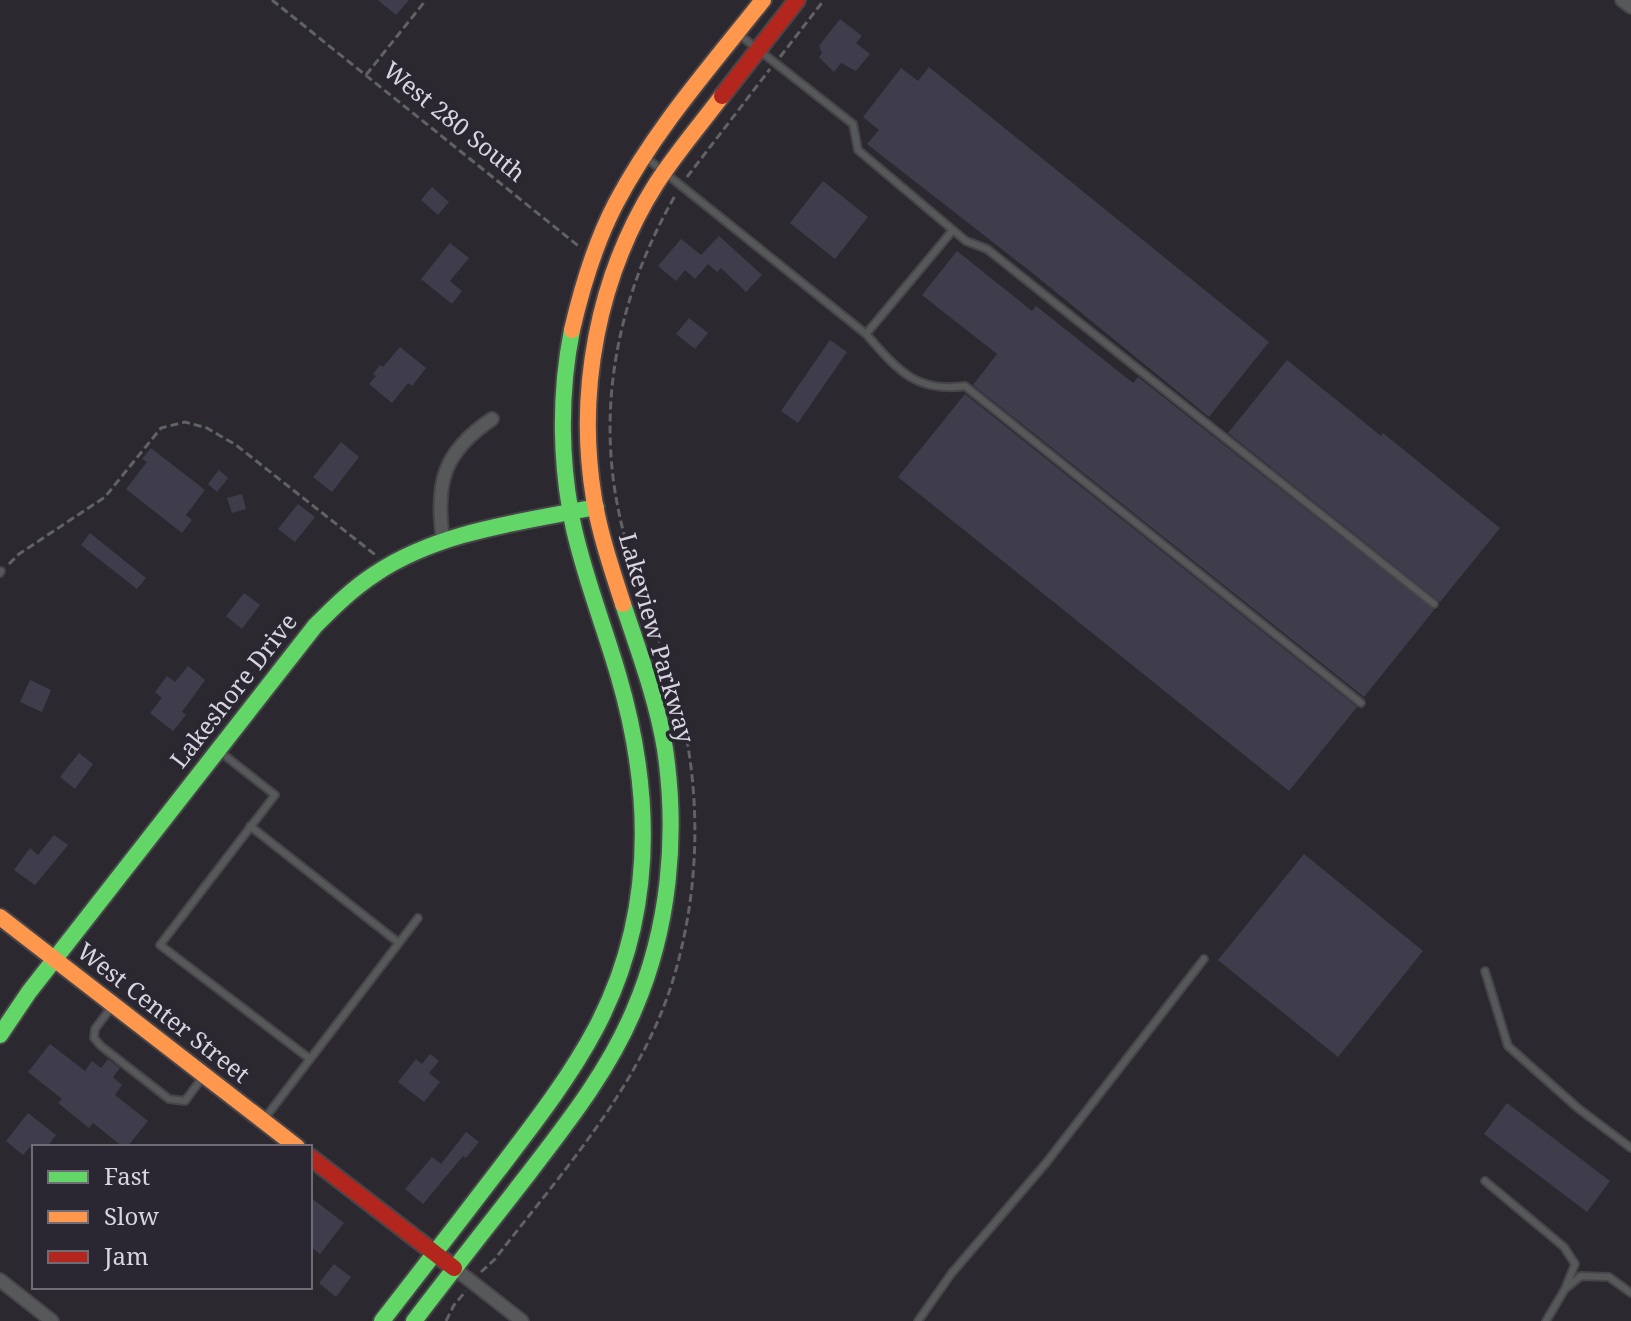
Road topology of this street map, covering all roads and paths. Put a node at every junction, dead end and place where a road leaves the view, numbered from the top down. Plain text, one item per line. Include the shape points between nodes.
1 (272, 0) edge
2 (426, 0) edge
3 (763, 0) edge
4 (797, 0) edge
5 (824, 0) edge
6 (1622, 0) edge
7 (1631, 7) edge
8 (737, 33) junction
9 (758, 50) junction
10 (775, 63) junction
11 (366, 75) junction
12 (644, 156) junction
13 (664, 172) junction
14 (681, 186) junction
15 (953, 230) junction
16 (592, 257) junction
17 (866, 334) junction
18 (492, 419) dead end
19 (596, 507) junction
20 (571, 513) junction
21 (443, 540) junction
22 (388, 564) junction
23 (0, 572) edge
24 (1434, 604) dead end
25 (1361, 703) dead end
26 (218, 750) junction
27 (250, 826) junction
28 (0, 917) edge
29 (418, 918) dead end
30 (399, 943) junction
31 (54, 959) junction
32 (1204, 959) dead end
33 (1485, 971) dead end
34 (113, 1005) junction
35 (0, 1035) edge
36 (310, 1059) junction
37 (205, 1075) junction
38 (263, 1121) junction
39 (294, 1145) edge
40 (1631, 1148) edge
41 (312, 1159) edge
42 (1485, 1181) dead end
43 (435, 1254) junction
44 (487, 1265) dead end
45 (454, 1268) junction
46 (0, 1280) edge
47 (1565, 1289) junction
48 (1631, 1293) edge
49 (459, 1299) dead end
50 (52, 1321) edge
51 (382, 1321) edge
52 (414, 1321) edge
53 (446, 1321) edge
54 (522, 1321) edge
55 (918, 1321) edge
56 (1546, 1321) edge

1 - 11 path, West 280 South
2 - 11 path
3 - 8 main road, Lakeview Parkway
4 - 9 main road, Lakeview Parkway
5 - 10 path
6 - 7 street
8 - 9 lane
8 - 12 main road, Lakeview Parkway
9 - 10 lane
9 - 13 main road, Lakeview Parkway
10 - 14 path
10 - 15 lane via 853,124 858,150
11 - 16 path, West 280 South
12 - 13 lane
12 - 16 main road, Lakeview Parkway
13 - 14 lane
13 - 19 main road, Lakeview Parkway via 626,240 596,339 588,416
14 - 17 lane
14 - 44 path via 649,245 628,300 613,375 610,427 623,532 686,732 696,819 686,929 664,1006 619,1095
15 - 17 lane
15 - 24 lane via 987,249
16 - 20 main road, Lakeview Parkway via 573,320 564,384 562,436
17 - 25 lane via 888,360 920,384 965,386
18 - 21 street via 464,442 442,476
19 - 20 main road, Lakeshore Drive
19 - 45 main road, Lakeview Parkway via 663,742 671,819 661,924 639,999 605,1069
20 - 21 main road, Lakeshore Drive
20 - 43 main road, Lakeview Parkway via 638,748 645,825 638,902 620,976 579,1063
21 - 22 main road, Lakeshore Drive
22 - 23 path via 236,445 185,422 161,428 105,497
22 - 26 main road, Lakeshore Drive via 327,613
26 - 27 lane via 275,795
26 - 31 main road, Lakeshore Drive
27 - 30 lane
27 - 36 lane via 160,945
28 - 31 main road, West Center Street
29 - 30 lane
30 - 36 lane
31 - 34 main road, West Center Street
31 - 35 main road, Lakeshore Drive
32 - 55 lane
33 - 40 lane via 1508,1046
34 - 37 main road, West Center Street
34 - 37 lane via 94,1038 169,1099 185,1101
36 - 38 lane
37 - 38 main road, West Center Street
38 - 39 main road, West Center Street
41 - 43 main road
42 - 47 lane via 1564,1247 1575,1264
43 - 45 main road
43 - 51 main road, Lakeview Parkway
45 - 52 main road, Lakeview Parkway
45 - 54 street
46 - 50 street
47 - 48 lane via 1581,1276 1609,1277
47 - 56 lane
49 - 53 path

